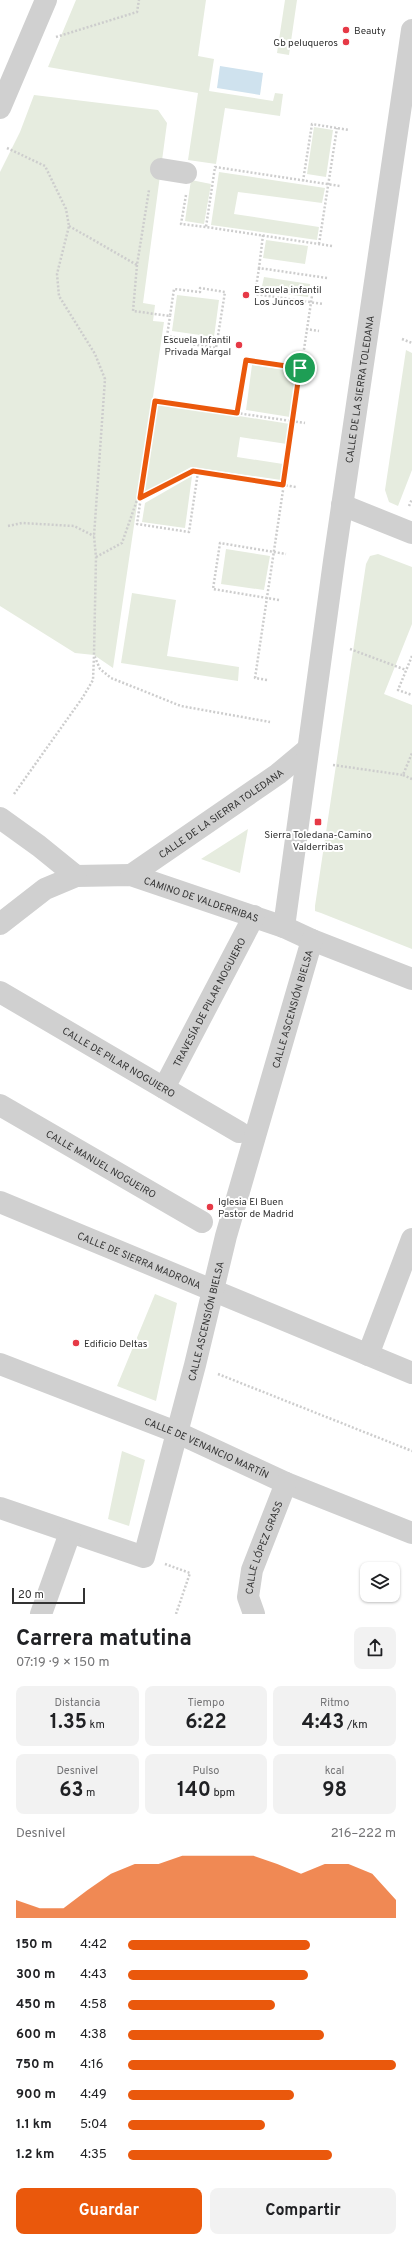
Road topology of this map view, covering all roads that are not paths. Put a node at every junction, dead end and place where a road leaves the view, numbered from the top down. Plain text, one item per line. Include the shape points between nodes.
1 (46, 0) edge
2 (412, 30) edge
3 (0, 108) edge
4 (405, 141) edge
5 (161, 169) road end
6 (187, 180) road end
7 (342, 505) junction
8 (412, 533) edge
9 (308, 749) junction
10 (0, 818) edge
11 (131, 875) junction
12 (76, 876) junction
13 (254, 916) junction
14 (0, 924) edge
15 (284, 927) junction
16 (312, 940) junction
17 (412, 979) edge
18 (0, 992) edge
19 (164, 1088) junction
20 (0, 1105) edge
21 (239, 1132) dead end
22 (0, 1202) edge
23 (202, 1222) dead end
24 (412, 1239) edge
25 (214, 1289) junction
26 (368, 1355) junction
27 (0, 1364) edge
28 (412, 1373) edge
29 (176, 1432) junction
30 (286, 1483) junction
31 (0, 1508) edge
32 (70, 1533) junction
33 (412, 1533) edge
34 (41, 1614) edge
35 (254, 1614) edge

1 - 3 street
2 - 4 street, CALLE DE LA SIERRA TOLEDANA
4 - 7 street, CALLE DE LA SIERRA TOLEDANA
5 - 6 street
7 - 8 street
7 - 9 street, CALLE DE LA SIERRA TOLEDANA
9 - 11 street, CALLE DE LA SIERRA TOLEDANA via 278,774
9 - 15 street, CALLE DE LA SIERRA TOLEDANA
10 - 12 street
11 - 12 street, CAMINO DE VALDERRIBAS
11 - 13 street, CAMINO DE VALDERRIBAS
12 - 14 street via 45,889
13 - 15 street, CAMINO DE VALDERRIBAS
13 - 19 street, TRAVESÍA DE PILAR NOGUIERO
15 - 16 street, CAMINO DE VALDERRIBAS
16 - 17 street, CAMINO DE VALDERRIBAS
16 - 25 street, CALLE ASCENSIÓN BIELSA via 252,1140
18 - 19 street, CALLE DE PILAR NOGUIERO
19 - 21 street, CALLE DE PILAR NOGUIERO
20 - 23 street, CALLE MANUEL NOGUEIRO
22 - 25 street, CALLE DE SIERRA MADRONA
24 - 26 street
25 - 26 street, CALLE DE SIERRA MADRONA
25 - 29 street, CALLE ASCENSIÓN BIELSA
26 - 28 street, CALLE DE SIERRA MADRONA
27 - 29 street, CALLE DE VENANCIO MARTÍN
29 - 30 street, CALLE DE VENANCIO MARTÍN
29 - 32 street, CALLE ASCENSIÓN BIELSA via 144,1557
30 - 33 street, CALLE DE VENANCIO MARTÍN
30 - 35 street, CALLE LÓPEZ GRASS via 252,1570 248,1597
31 - 32 street, CALLE ASCENSIÓN BIELSA
32 - 34 street

